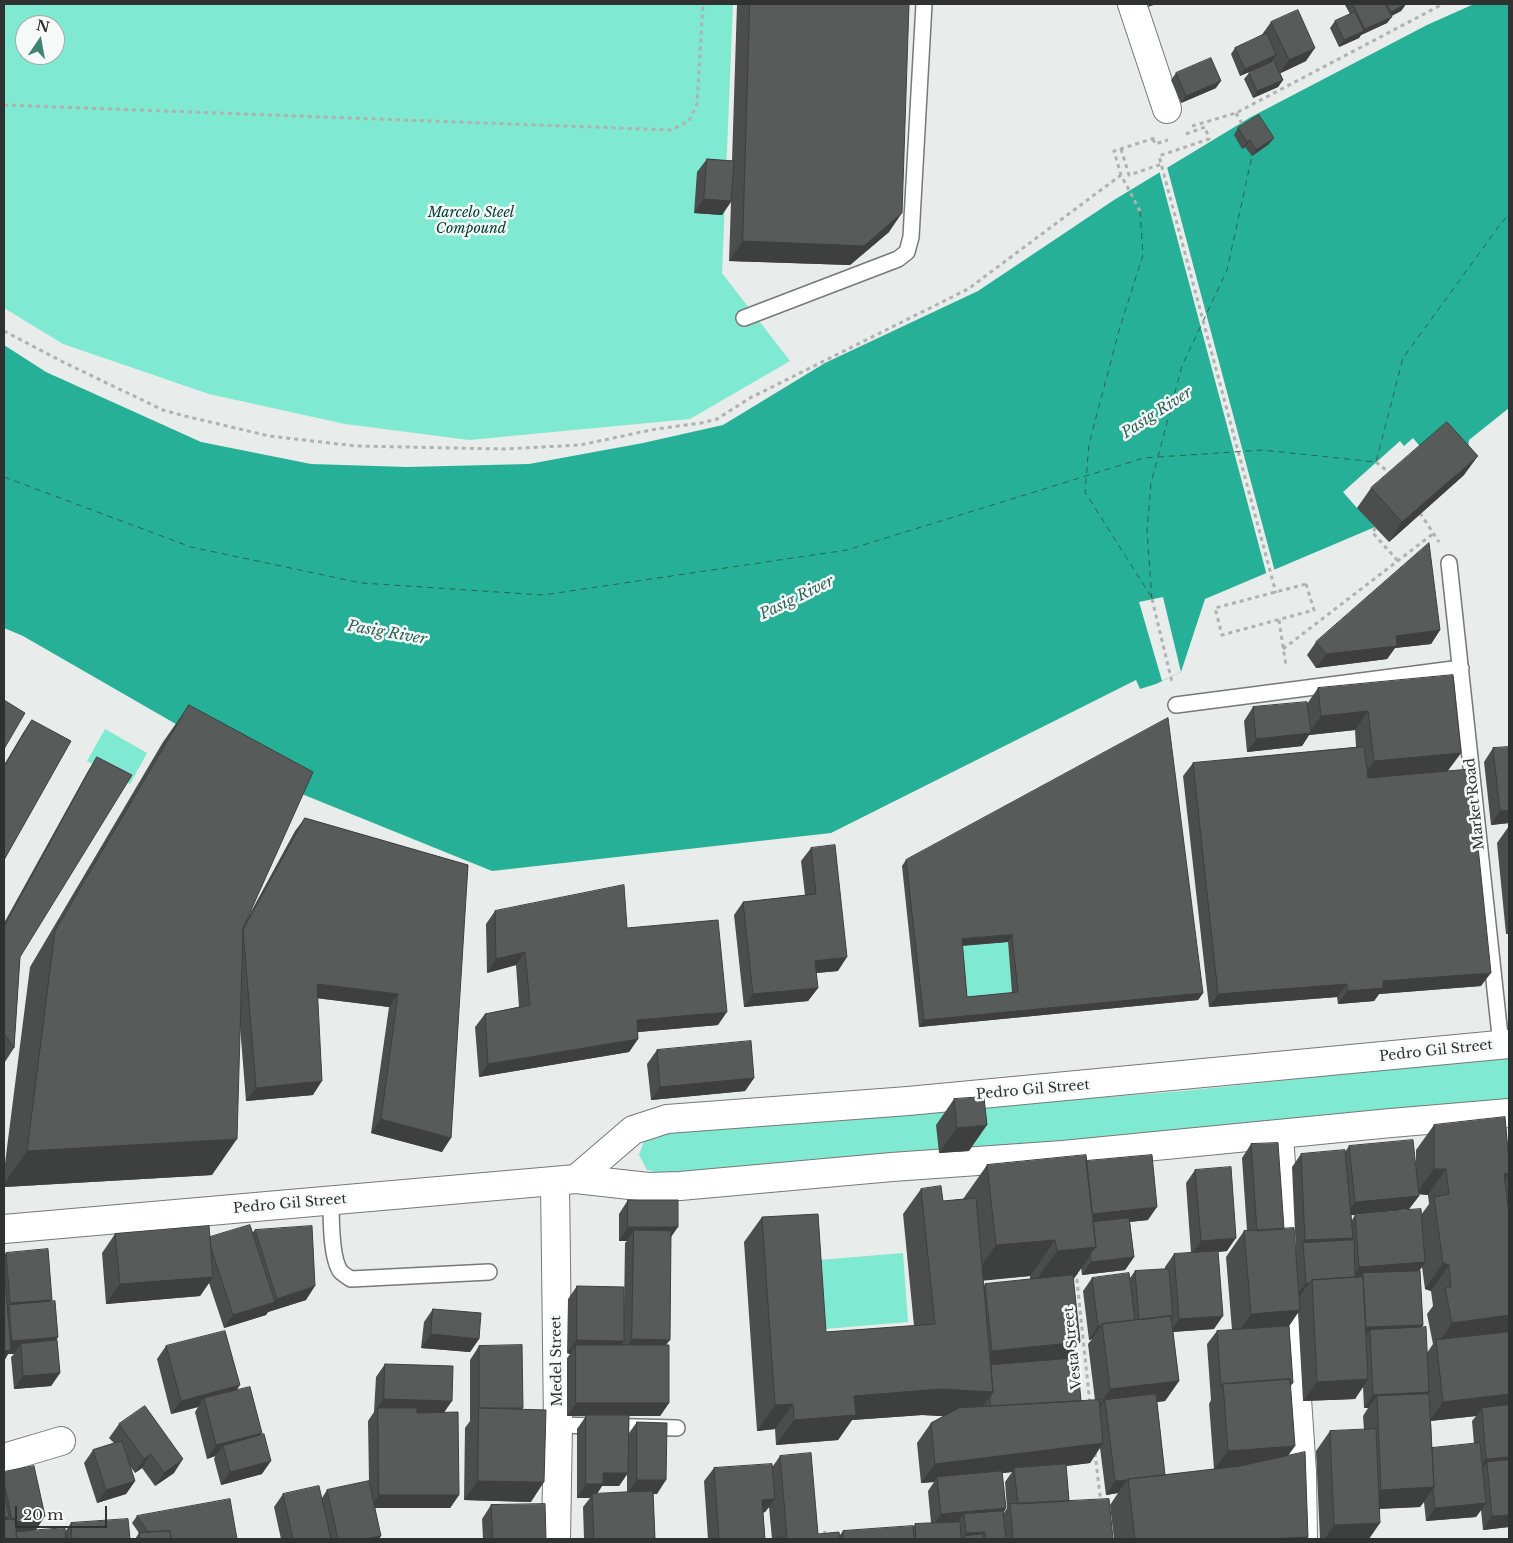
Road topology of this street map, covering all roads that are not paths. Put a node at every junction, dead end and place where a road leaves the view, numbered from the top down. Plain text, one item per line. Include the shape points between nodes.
1 (924, 4) edge
2 (1132, 4) edge
3 (1175, 119) road end
4 (744, 318) dead end
5 (1449, 563) dead end
6 (1461, 668) junction
7 (1176, 705) dead end
8 (1505, 1044) edge
9 (1509, 1113) edge
10 (1279, 1135) junction
11 (565, 1181) junction
12 (331, 1201) junction
13 (4, 1229) edge
14 (489, 1272) dead end
15 (558, 1425) junction
16 (677, 1428) dead end
17 (61, 1441) dead end
18 (4, 1458) edge
19 (556, 1539) edge
20 (1303, 1539) edge

1 - 4 lane via 911,237 906,252 898,259
2 - 3 main road
5 - 6 lane, Market Road
6 - 7 lane
6 - 8 lane, Market Road
8 - 11 main road, Pedro Gil Street via 908,1102 667,1119 633,1130
9 - 10 main road, Pedro Gil Street
10 - 11 main road, Pedro Gil Street via 680,1186
10 - 20 main road via 1302,1472
11 - 12 main road, Pedro Gil Street
11 - 15 main road, Medel Street
12 - 13 main road, Pedro Gil Street
12 - 14 lane via 337,1265 342,1274 352,1279
15 - 16 lane
15 - 19 main road, Medel Street
17 - 18 main road

